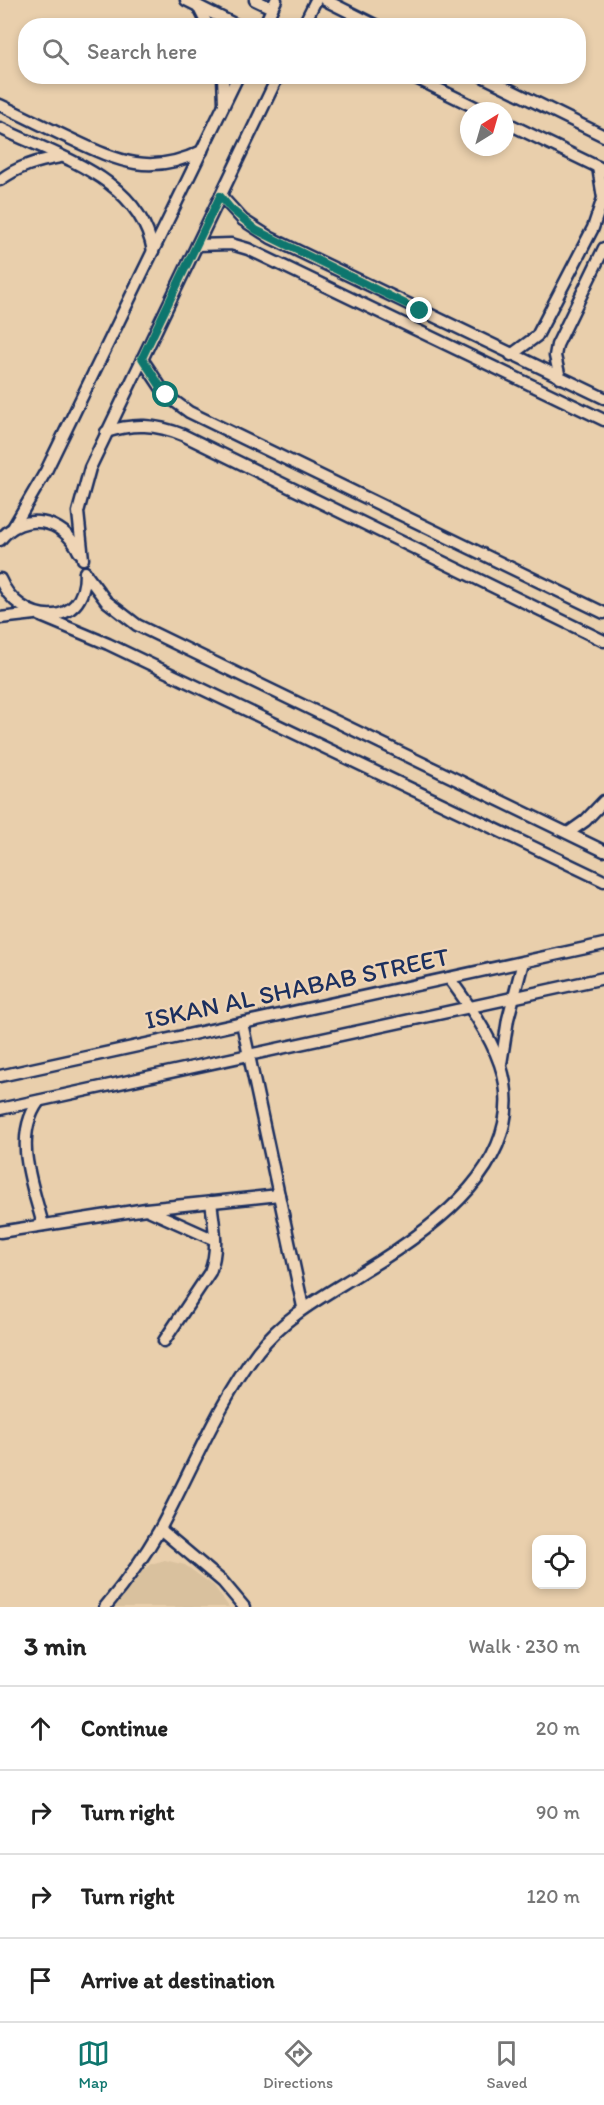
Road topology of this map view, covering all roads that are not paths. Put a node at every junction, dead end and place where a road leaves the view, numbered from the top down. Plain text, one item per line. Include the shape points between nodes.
1 (186, 0) edge
2 (255, 0) edge
3 (316, 0) edge
4 (325, 0) edge
5 (274, 4) edge
6 (198, 6) junction
7 (204, 18) edge
8 (222, 18) edge
9 (268, 18) edge
10 (307, 18) edge
11 (361, 18) edge
12 (223, 84) edge
13 (234, 84) edge
14 (274, 84) edge
15 (428, 84) edge
16 (498, 84) edge
17 (465, 102) edge
18 (0, 105) edge
19 (224, 106) junction
20 (514, 126) edge
21 (0, 128) edge
22 (604, 136) edge
23 (202, 151) junction
24 (106, 156) junction
25 (60, 157) junction
26 (601, 168) edge
27 (96, 175) junction
28 (0, 180) edge
29 (220, 196) junction
30 (196, 245) junction
31 (604, 248) edge
32 (153, 252) junction
33 (511, 355) junction
34 (142, 358) junction
35 (560, 378) junction
36 (604, 398) edge
37 (604, 420) edge
38 (106, 432) junction
39 (8, 528) edge
40 (0, 540) edge
41 (83, 560) junction
42 (85, 573) junction
43 (0, 579) edge
44 (604, 613) edge
45 (39, 615) junction
46 (0, 618) edge
47 (604, 641) edge
48 (604, 801) edge
49 (568, 833) junction
50 (604, 851) edge
51 (604, 881) edge
52 (604, 944) edge
53 (523, 962) junction
54 (449, 978) junction
55 (604, 978) edge
56 (514, 998) junction
57 (470, 1007) junction
58 (242, 1023) junction
59 (249, 1055) junction
60 (500, 1065) junction
61 (0, 1076) edge
62 (39, 1101) junction
63 (0, 1109) edge
64 (279, 1195) junction
65 (211, 1202) junction
66 (146, 1209) junction
67 (43, 1226) junction
68 (0, 1232) edge
69 (215, 1240) junction
70 (303, 1307) junction
71 (164, 1341) dead end
72 (160, 1529) junction
73 (105, 1607) edge
74 (244, 1607) edge

1 - 6 street
2 - 5 street
3 - 10 street
4 - 11 street
5 - 9 street
6 - 7 street
6 - 8 street
12 - 19 street
13 - 19 street
14 - 29 street
15 - 17 street
16 - 22 street
18 - 24 street
19 - 23 street
20 - 26 street
21 - 25 street
23 - 24 street via 165,165 125,163
23 - 32 street
24 - 27 street via 104,169
25 - 27 street
25 - 28 street via 38,160
26 - 33 street via 603,198 593,228 537,336
27 - 32 street via 130,200 150,233
29 - 30 street
29 - 33 street via 243,220 271,238
30 - 34 street
30 - 37 street via 231,244 248,249
31 - 35 street via 557,345
32 - 39 street via 46,471
33 - 35 street
34 - 38 street
34 - 44 street via 166,395 189,412
35 - 36 street
38 - 41 street via 90,468 78,512
38 - 47 street via 137,424 183,435
39 - 40 street
39 - 41 street via 36,520 47,522 68,536
41 - 42 street
42 - 45 street via 81,596 74,606 64,612
42 - 49 street via 106,601 137,625
43 - 45 street via 15,601
45 - 46 street
45 - 51 street via 108,644
48 - 49 street
49 - 50 street
52 - 53 street, ISKAN AL SHABAB STREET
53 - 54 street, ISKAN AL SHABAB STREET
53 - 56 street
54 - 57 street
54 - 58 street, ISKAN AL SHABAB STREET
55 - 56 street
56 - 57 street
56 - 60 street
57 - 59 street
57 - 60 street
58 - 59 street
58 - 61 street, ISKAN AL SHABAB STREET
59 - 62 street
59 - 64 street
60 - 70 street via 504,1119 485,1171 469,1191 404,1245
62 - 63 street
62 - 67 street via 30,1112 25,1143
64 - 65 street
64 - 70 street
65 - 66 street
65 - 69 street
66 - 67 street
66 - 69 street
67 - 68 street
69 - 71 street via 210,1272
70 - 72 street via 279,1328 242,1373
72 - 73 street
72 - 74 street via 223,1582

